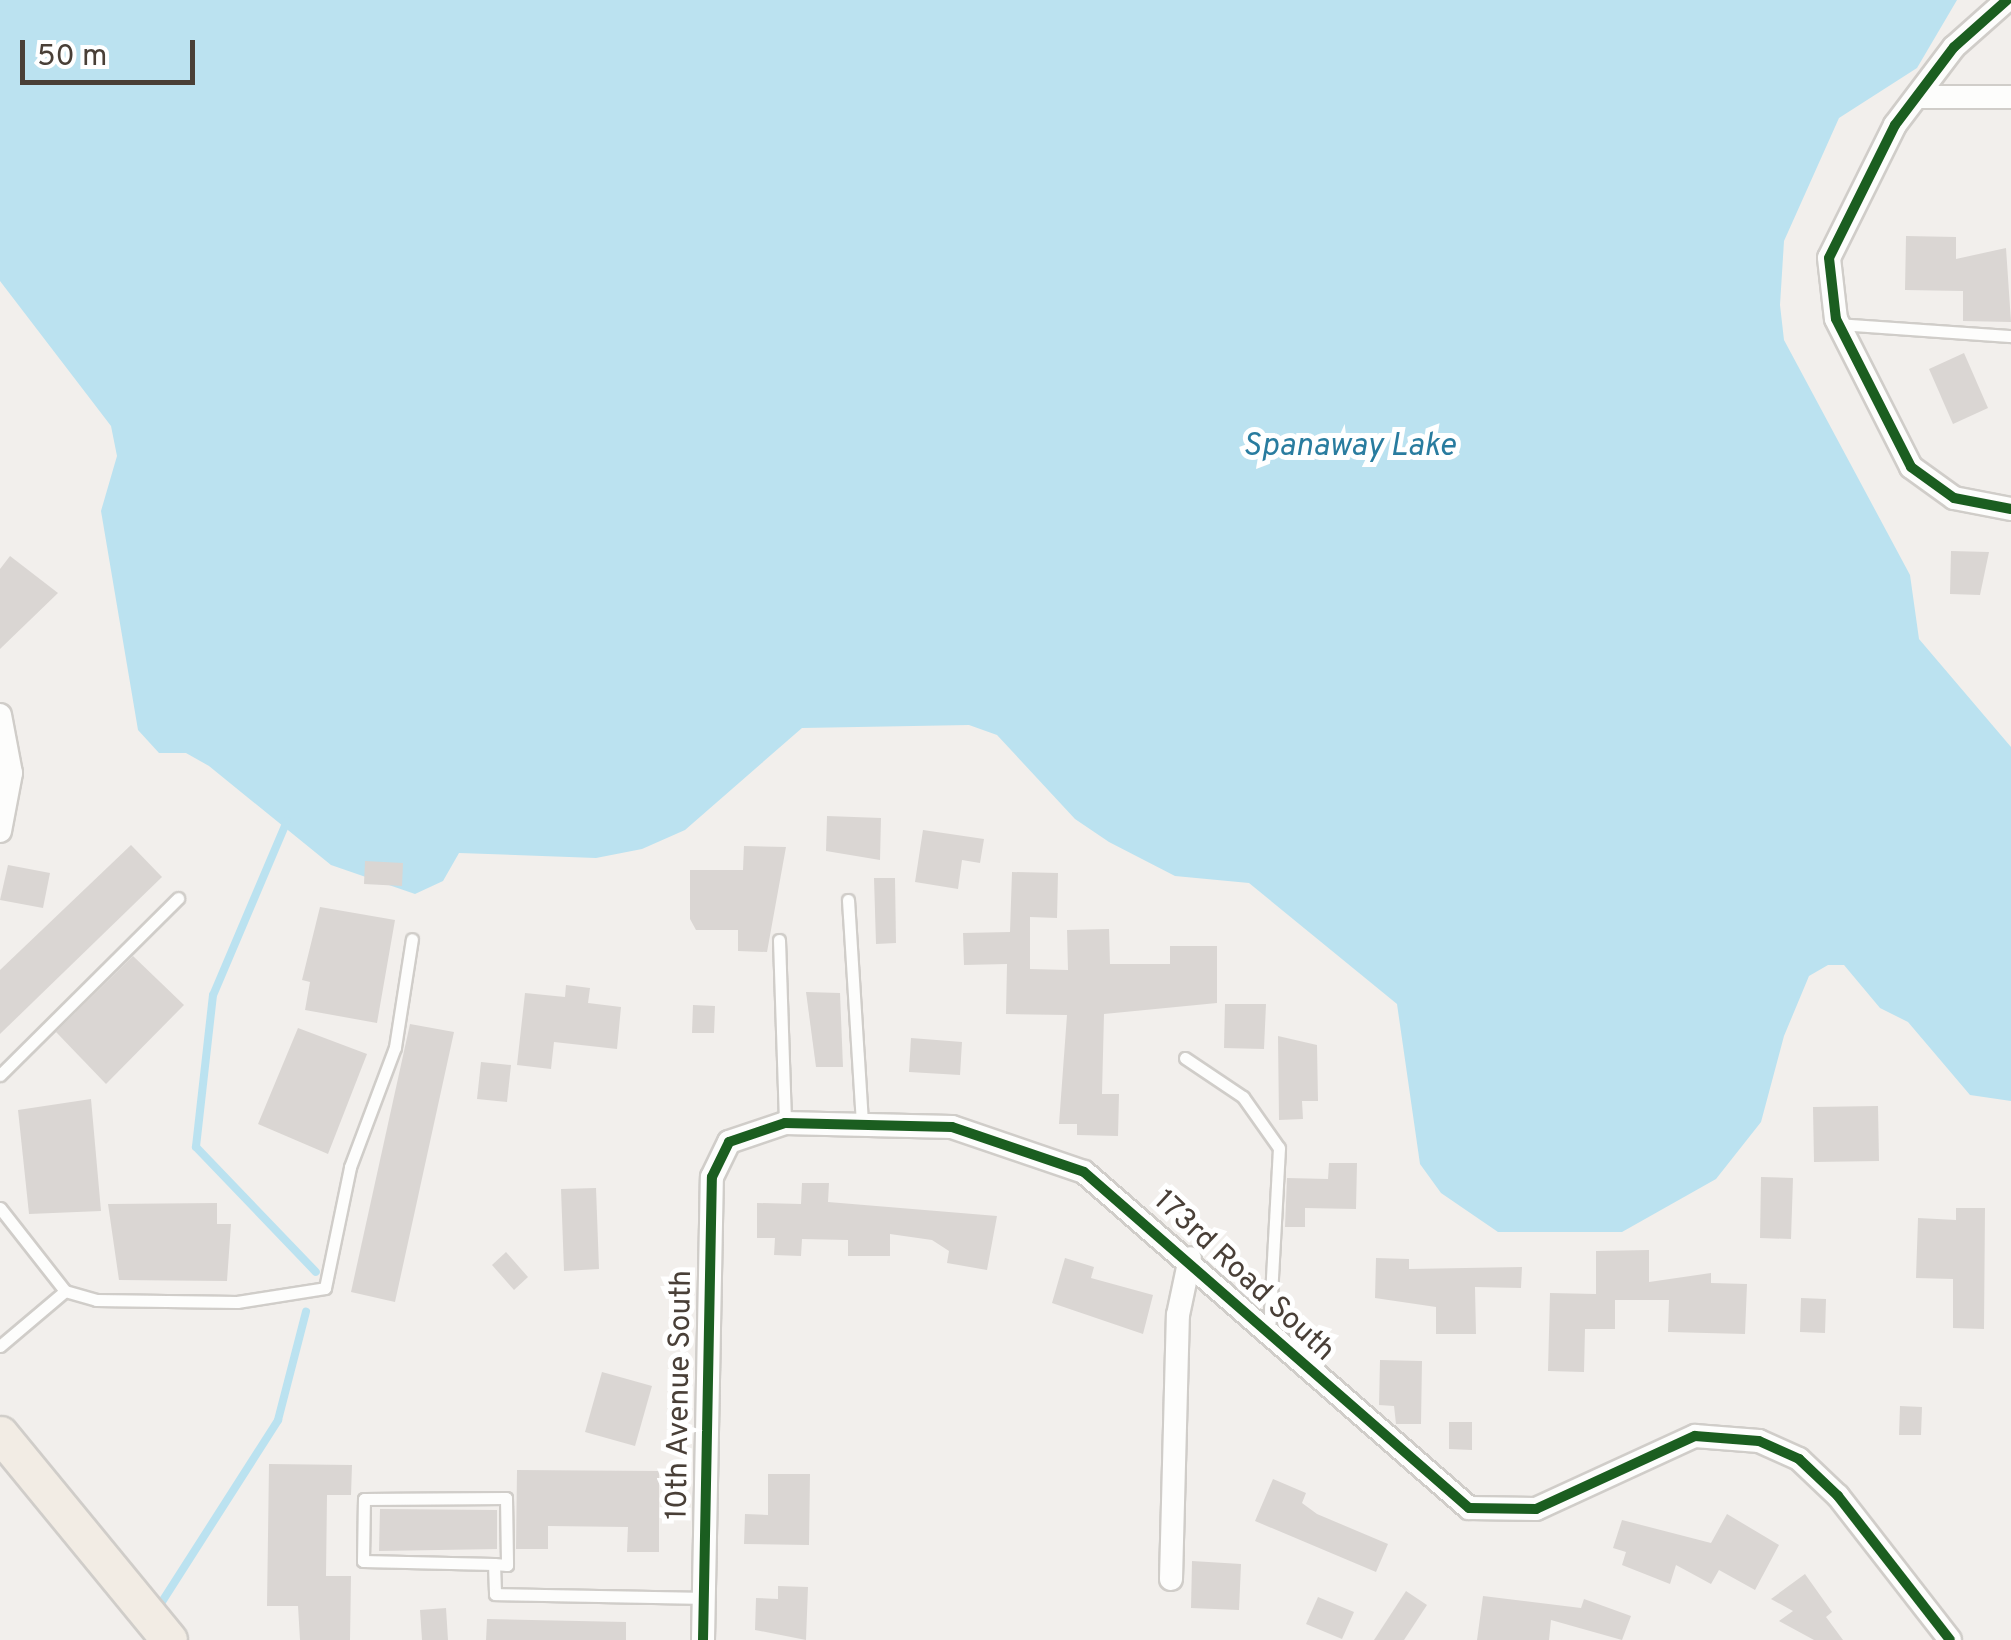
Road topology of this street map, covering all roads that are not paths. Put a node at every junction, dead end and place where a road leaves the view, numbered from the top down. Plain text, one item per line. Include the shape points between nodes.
1 (2006, 0) edge
2 (1917, 97) junction
3 (2011, 97) edge
4 (1838, 324) junction
5 (2011, 336) edge
6 (2011, 510) edge
7 (0, 715) edge
8 (0, 831) edge
9 (178, 898) dead end
10 (848, 900) dead end
11 (412, 939) dead end
12 (779, 940) dead end
13 (1185, 1058) dead end
14 (0, 1075) edge
15 (786, 1123) junction
16 (862, 1124) junction
17 (720, 1152) joint
18 (0, 1208) edge
19 (1190, 1258) junction
20 (65, 1291) junction
21 (1269, 1334) junction
22 (0, 1346) edge
23 (0, 1434) edge
24 (494, 1564) junction
25 (1172, 1579) dead end
26 (702, 1598) junction
27 (169, 1640) edge
28 (703, 1640) edge
29 (1950, 1640) edge

1 - 2 street via 1954,47
2 - 3 street
2 - 4 street via 1834,236
4 - 5 lane
4 - 6 street via 1911,467 1936,490
7 - 8 street via 11,785
9 - 14 lane
10 - 16 lane
11 - 20 lane via 394,1046 350,1167 325,1288 173,1303
12 - 15 lane
13 - 21 lane via 1243,1096 1279,1148
15 - 16 street, 173rd Road South
15 - 17 street, 173rd Road South via 740,1134
16 - 19 street, 173rd Road South via 952,1128 1036,1150 1084,1172
17 - 26 street, 10th Avenue South via 710,1201
18 - 20 lane
19 - 21 street, 173rd Road South
19 - 25 street via 1178,1315
20 - 22 lane
21 - 29 street, 173rd Road South via 1447,1496 1484,1512 1536,1509 1695,1436 1759,1441 1810,1469
23 - 27 main road
24 - 24 lane via 507,1564 506,1498 364,1499 363,1562
24 - 26 lane via 495,1594
26 - 28 street, 10th Avenue South

